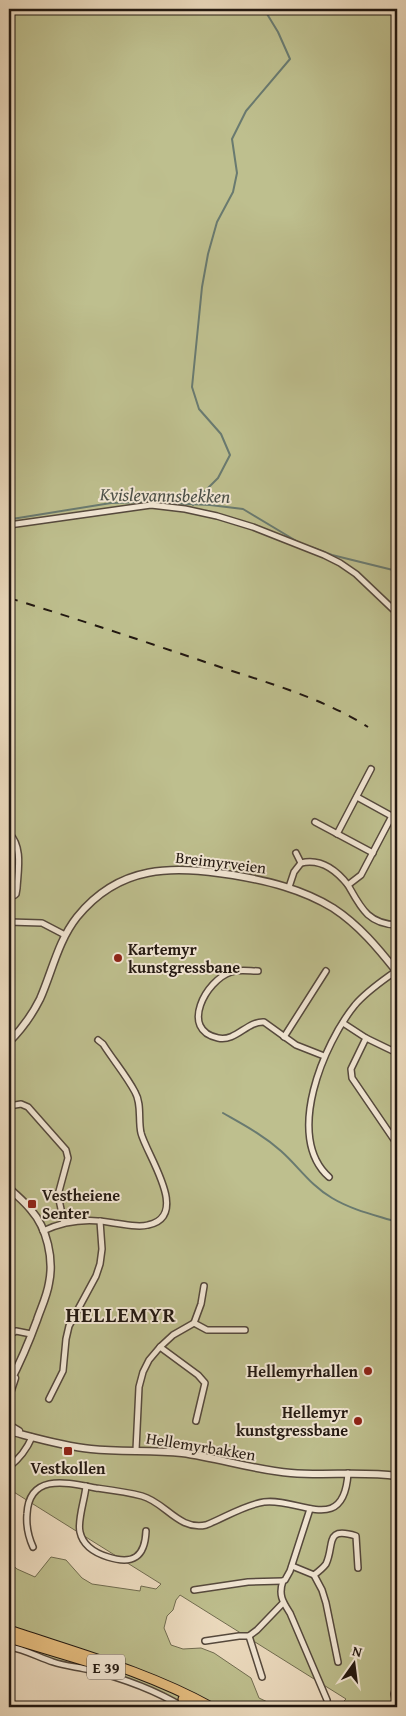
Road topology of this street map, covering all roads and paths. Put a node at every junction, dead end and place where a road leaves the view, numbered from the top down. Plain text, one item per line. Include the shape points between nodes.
1 (9, 525) edge
2 (397, 613) edge
3 (371, 769) dead end
4 (357, 796) junction
5 (392, 816) junction
6 (397, 819) edge
7 (315, 822) dead end
8 (9, 833) edge
9 (338, 834) junction
10 (296, 853) dead end
11 (373, 853) junction
12 (301, 864) junction
13 (348, 885) junction
14 (289, 887) junction
15 (14, 895) dead end
16 (9, 922) edge
17 (397, 925) edge
18 (65, 935) junction
19 (258, 971) dead end
20 (326, 971) dead end
21 (397, 972) edge
22 (343, 1023) junction
23 (284, 1037) junction
24 (366, 1038) junction
25 (98, 1040) dead end
26 (9, 1042) edge
27 (397, 1052) edge
28 (324, 1056) junction
29 (9, 1106) edge
30 (397, 1144) edge
31 (329, 1177) dead end
32 (9, 1188) edge
33 (100, 1221) junction
34 (64, 1223) junction
35 (43, 1231) junction
36 (204, 1286) dead end
37 (194, 1323) junction
38 (245, 1330) dead end
39 (32, 1334) junction
40 (9, 1335) edge
41 (160, 1347) junction
42 (19, 1365) junction
43 (9, 1384) edge
44 (9, 1396) edge
45 (49, 1399) dead end
46 (196, 1421) dead end
47 (9, 1425) edge
48 (9, 1431) edge
49 (32, 1437) junction
50 (136, 1450) junction
51 (9, 1467) edge
52 (348, 1473) junction
53 (397, 1476) edge
54 (86, 1486) junction
55 (310, 1509) junction
56 (146, 1531) dead end
57 (33, 1547) dead end
58 (292, 1566) junction
59 (358, 1568) dead end
60 (314, 1575) junction
61 (283, 1581) junction
62 (194, 1590) dead end
63 (283, 1603) junction
64 (9, 1630) edge
65 (249, 1636) junction
66 (9, 1638) edge
67 (205, 1641) dead end
68 (9, 1647) edge
69 (338, 1662) dead end
70 (262, 1677) dead end
71 (397, 1684) edge
72 (327, 1700) dead end
73 (184, 1707) edge
74 (198, 1707) edge
75 (211, 1707) edge
76 (397, 1707) edge

1 - 2 street via 151,505 198,512 253,527 330,558 356,574
3 - 4 street
4 - 5 street
4 - 9 street
5 - 6 street
5 - 11 street
7 - 9 street
8 - 15 street via 18,848 18,880
9 - 11 street
10 - 12 street
11 - 13 street via 361,875
12 - 13 street via 313,862 327,866
12 - 14 street via 294,872
13 - 17 street via 366,914 381,923
14 - 18 street, Breimyrveien via 200,871 157,870 127,879 104,892 84,909
14 - 21 street, Breimyrveien via 349,920 376,945
16 - 18 street via 42,923
18 - 26 street, Breimyrveien via 36,1006
19 - 23 street via 232,971 217,981 199,1006 199,1020 208,1033 219,1038 231,1037 261,1022
20 - 23 street
21 - 22 street via 366,993
22 - 24 street
22 - 28 street
23 - 28 street via 296,1046
24 - 27 street
24 - 30 street via 351,1069 352,1078
25 - 33 street via 137,1095 141,1133 168,1200 161,1218 149,1225
28 - 31 street via 308,1123 317,1161
29 - 34 street via 21,1104 28,1107 66,1150 68,1158 58,1195
32 - 35 street via 33,1211
33 - 34 street
33 - 45 street via 100,1264 69,1326 63,1371
34 - 35 street
35 - 39 street via 51,1275
36 - 37 street
37 - 38 street via 207,1330
37 - 41 street
39 - 40 street via 16,1330
39 - 42 street
41 - 46 street via 205,1383
41 - 50 street via 140,1379
42 - 43 street
42 - 44 street
47 - 49 street, Hellemyrbakken
48 - 49 street, Hellemyrbakken
49 - 50 street, Hellemyrbakken via 67,1446
49 - 51 street via 26,1449
50 - 52 street, Hellemyrbakken via 186,1454 280,1472
52 - 53 street, Hellemyrbakken
52 - 55 street via 341,1500 327,1510
54 - 55 street via 147,1497 183,1522 196,1526 266,1502
54 - 56 street via 79,1529 91,1550 118,1560 130,1560 138,1556 143,1547
54 - 57 street via 54,1483 34,1492 28,1503 26,1526
55 - 58 street
58 - 60 street
58 - 61 street
59 - 60 street via 356,1536 339,1533 330,1541 325,1564
60 - 69 street via 326,1603
61 - 62 street via 248,1582
61 - 63 street via 280,1593
63 - 65 street
63 - 72 street
64 - 75 highway, E 39 via 141,1674
65 - 67 street
65 - 70 street
66 - 74 highway, E 39 via 121,1672
68 - 73 street via 118,1678
71 - 76 street via 394,1694

